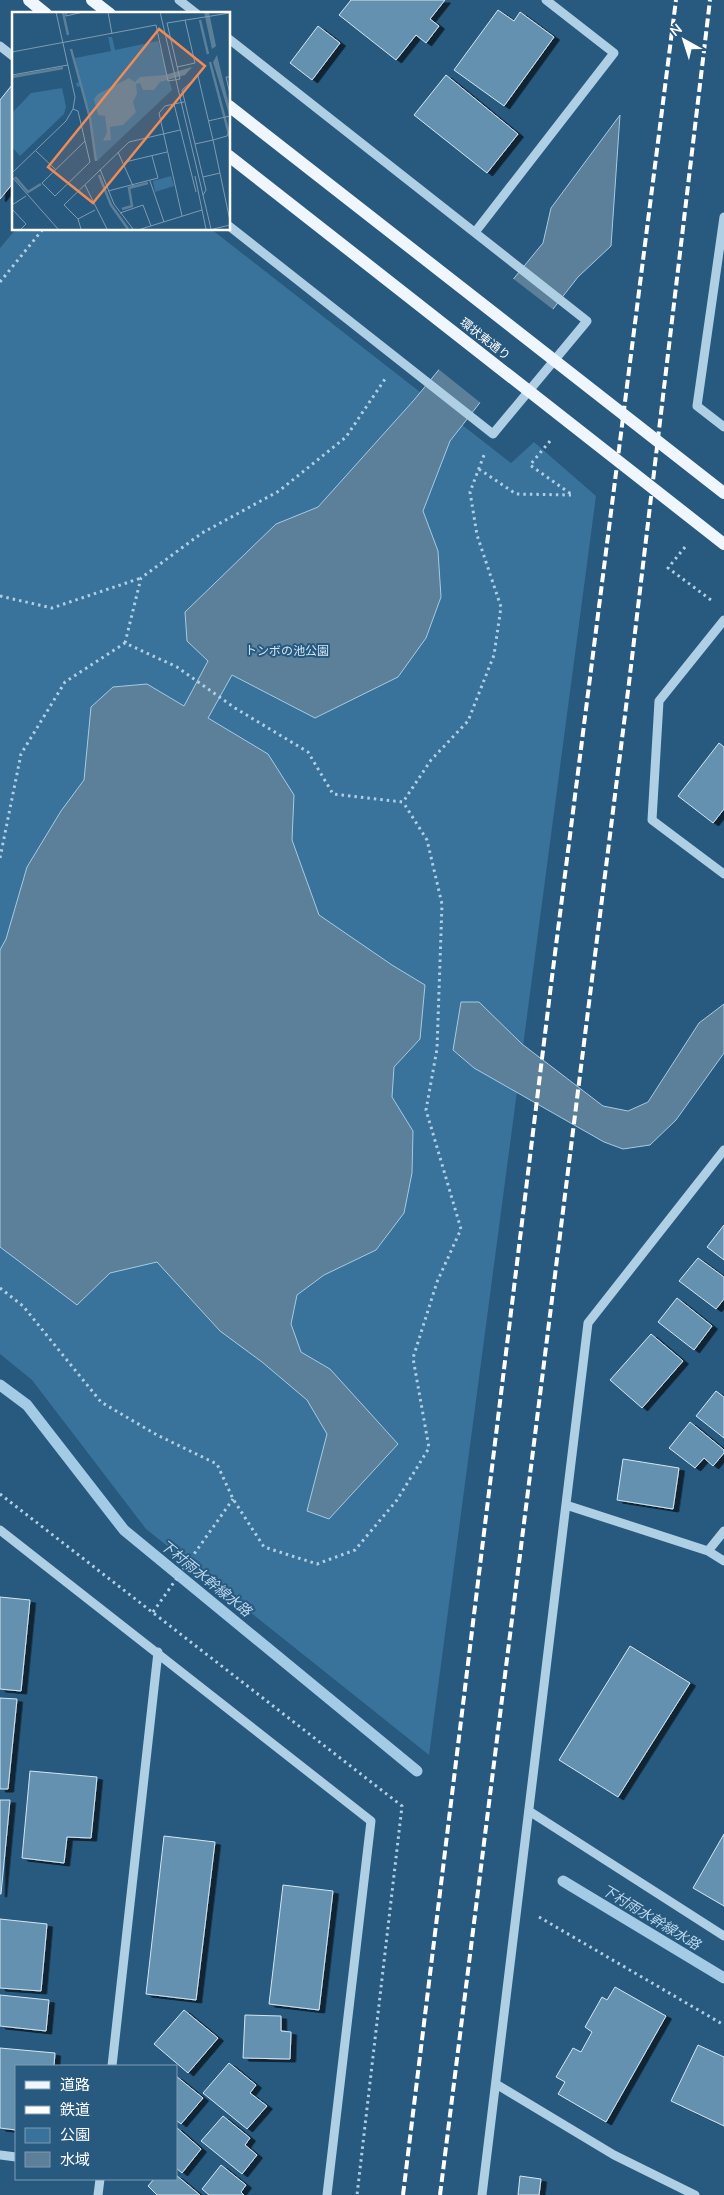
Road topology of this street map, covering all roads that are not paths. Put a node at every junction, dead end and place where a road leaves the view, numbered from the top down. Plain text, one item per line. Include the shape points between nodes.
1 (29, 0) edge
2 (92, 0) edge
3 (179, 0) edge
4 (546, 0) edge
5 (44, 12) edge
6 (107, 12) edge
7 (194, 12) edge
8 (230, 40) edge
9 (0, 46) edge
10 (12, 55) edge
11 (230, 107) edge
12 (230, 157) edge
13 (724, 217) edge
14 (230, 227) edge
15 (476, 232) junction
16 (724, 427) edge
17 (724, 493) edge
18 (724, 544) edge
19 (724, 620) edge
20 (724, 874) edge
21 (724, 1150) edge
22 (566, 1504) junction
23 (0, 1530) edge
24 (724, 1531) edge
25 (708, 1551) junction
26 (724, 1561) edge
27 (158, 1652) junction
28 (528, 1811) junction
29 (724, 1936) edge
30 (112, 2065) edge
31 (496, 2084) junction
32 (0, 2155) edge
33 (15, 2156) edge
34 (100, 2180) edge
35 (98, 2195) edge
36 (327, 2195) edge
37 (482, 2195) edge
38 (695, 2195) edge

1 - 5 main road
2 - 6 main road
3 - 7 street
4 - 15 street via 614,53
8 - 15 street
9 - 10 street
11 - 17 main road, 環状東通り, bridge
12 - 18 main road, 環状東通り, bridge
13 - 16 street via 697,406
14 - 15 street via 493,434 587,321
19 - 20 street via 659,701 652,820
21 - 22 street via 588,1323
22 - 25 street
22 - 28 street
23 - 27 street
24 - 25 street
25 - 26 street
27 - 30 street
27 - 36 street via 371,1821
28 - 29 street
28 - 31 street
31 - 37 street
31 - 38 street via 614,2155
32 - 33 street
34 - 35 street

